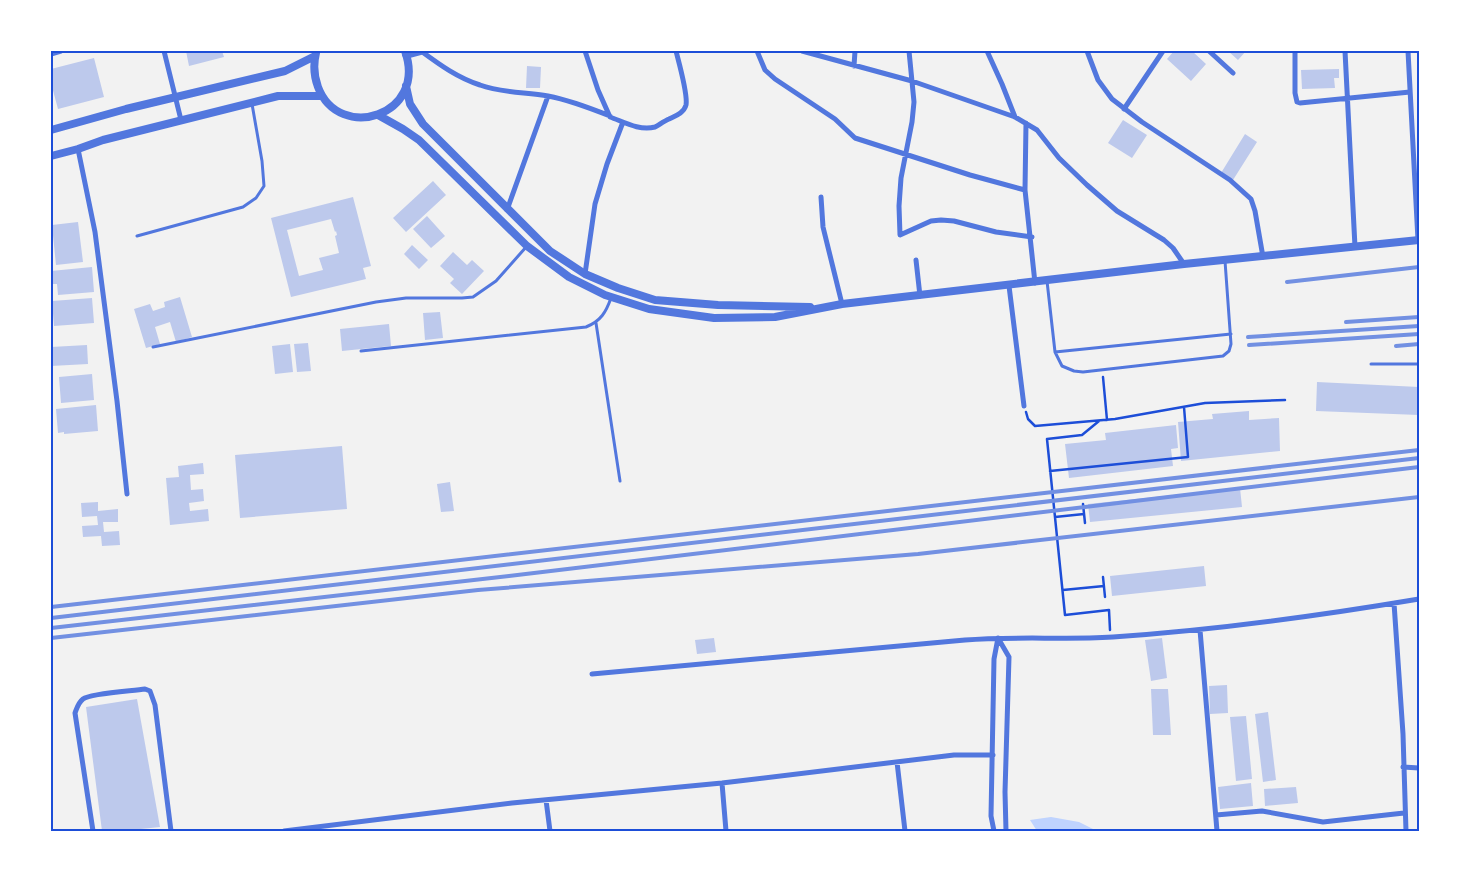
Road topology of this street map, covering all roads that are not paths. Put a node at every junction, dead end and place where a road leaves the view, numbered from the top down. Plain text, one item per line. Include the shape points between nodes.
1 (61, 51) edge
2 (164, 51) edge
3 (421, 51) edge
4 (585, 51) edge
5 (676, 51) edge
6 (757, 51) edge
7 (802, 51) edge
8 (855, 51) edge
9 (909, 51) edge
10 (987, 51) edge
11 (1087, 51) edge
12 (1162, 51) edge
13 (1209, 51) edge
14 (1295, 51) edge
15 (1345, 51) edge
16 (1408, 51) edge
17 (405, 53) edge
18 (51, 54) edge
19 (316, 54) edge
20 (854, 66) junction
21 (1233, 73) dead end
22 (912, 81) junction
23 (406, 86) junction
24 (1410, 92) junction
25 (321, 96) junction
26 (548, 96) junction
27 (175, 97) junction
28 (1347, 98) junction
29 (252, 104) junction
30 (1124, 109) junction
31 (378, 115) junction
32 (610, 117) junction
33 (1015, 117) junction
34 (182, 120) junction
35 (623, 122) junction
36 (1026, 123) junction
37 (51, 130) edge
38 (78, 149) junction
39 (906, 153) junction
40 (51, 156) edge
41 (1025, 190) junction
42 (821, 197) dead end
43 (507, 210) junction
44 (137, 236) dead end
45 (1032, 237) junction
46 (1418, 240) edge
47 (528, 246) junction
48 (1355, 247) junction
49 (1263, 257) junction
50 (916, 260) dead end
51 (1224, 261) junction
52 (1184, 264) junction
53 (586, 274) junction
54 (1047, 281) junction
55 (1035, 283) junction
56 (1009, 286) junction
57 (920, 296) junction
58 (611, 297) junction
59 (842, 304) junction
60 (819, 308) junction
61 (596, 323) junction
62 (1231, 334) junction
63 (153, 347) dead end
64 (361, 351) dead end
65 (1055, 352) junction
66 (1371, 364) dead end
67 (1419, 364) edge
68 (1024, 406) road end
69 (620, 481) dead end
70 (127, 494) dead end
71 (1419, 599) edge
72 (1394, 603) junction
73 (1200, 630) junction
74 (998, 638) junction
75 (592, 674) dead end
76 (993, 755) junction
77 (897, 762) junction
78 (1403, 767) junction
79 (1419, 768) edge
80 (722, 783) junction
81 (546, 800) junction
82 (1404, 813) junction
83 (1216, 815) junction
84 (346, 824) junction
85 (93, 831) edge
86 (171, 831) edge
87 (284, 831) edge
88 (347, 831) edge
89 (550, 831) edge
90 (726, 831) edge
91 (905, 831) edge
92 (994, 831) edge
93 (1006, 831) edge
94 (1217, 831) edge
95 (1406, 831) edge

1 - 18 street
2 - 27 street
3 - 17 street
3 - 26 street via 445,69 480,85
4 - 32 street
5 - 35 street via 686,102 684,109 655,126 636,127
6 - 39 street via 765,70 775,79 834,119 855,138
7 - 20 street
8 - 20 street
9 - 22 street
10 - 33 street
11 - 30 street via 1098,80
12 - 30 street
13 - 21 street
14 - 28 street via 1297,102
15 - 28 street
16 - 24 street
17 - 23 street via 408,61
19 - 25 street via 314,76
19 - 27 street via 285,71
20 - 22 street
22 - 33 street
22 - 39 street via 914,102
23 - 31 street via 391,108
23 - 43 street via 410,104 423,124
24 - 28 street
24 - 46 street
25 - 29 street via 278,96
25 - 31 street via 335,110 360,118
26 - 32 street
26 - 43 street
27 - 34 street
27 - 37 street
28 - 48 street
29 - 34 street
29 - 44 lane via 264,186 256,198 243,208
30 - 49 street via 1230,180 1251,199
31 - 47 street via 419,140
32 - 35 street
33 - 36 street
34 - 38 street
35 - 53 street via 595,204
36 - 41 street
36 - 52 street via 1037,130 1087,186 1117,211 1164,240
38 - 40 street
38 - 70 street via 95,232
39 - 41 street
39 - 45 street via 898,206 900,235 941,220
41 - 45 street
42 - 59 street via 823,227
43 - 53 street via 550,251
45 - 55 street
46 - 48 street
47 - 58 street via 569,277
47 - 63 lane via 496,282 473,297 376,302
48 - 49 street
49 - 51 street
50 - 57 street
51 - 52 street
51 - 62 lane
52 - 54 street
53 - 60 street via 655,300
54 - 55 street
54 - 65 lane
55 - 56 street
56 - 57 street
56 - 68 street
57 - 59 street
58 - 60 street via 668,313 714,318 775,317
58 - 61 lane via 606,311
59 - 60 street
61 - 64 lane via 586,327
61 - 69 lane
62 - 65 lane
62 - 65 lane via 1229,351 1223,356 1102,370 1074,371 1062,366
66 - 67 lane
71 - 72 street
72 - 73 street
72 - 78 street
73 - 74 street via 1110,637
73 - 83 street
74 - 75 street
74 - 76 street via 994,659
74 - 93 street via 1009,657 1004,792
76 - 77 street via 954,755
76 - 92 street via 991,816
77 - 80 street
77 - 91 street
78 - 79 street
78 - 82 street
80 - 81 street
80 - 90 street
81 - 84 street
81 - 89 street
82 - 83 street via 1323,822 1262,811
82 - 95 street
83 - 94 street
84 - 87 street
84 - 88 street
85 - 86 street via 75,713 83,699 145,689 150,691 155,704

